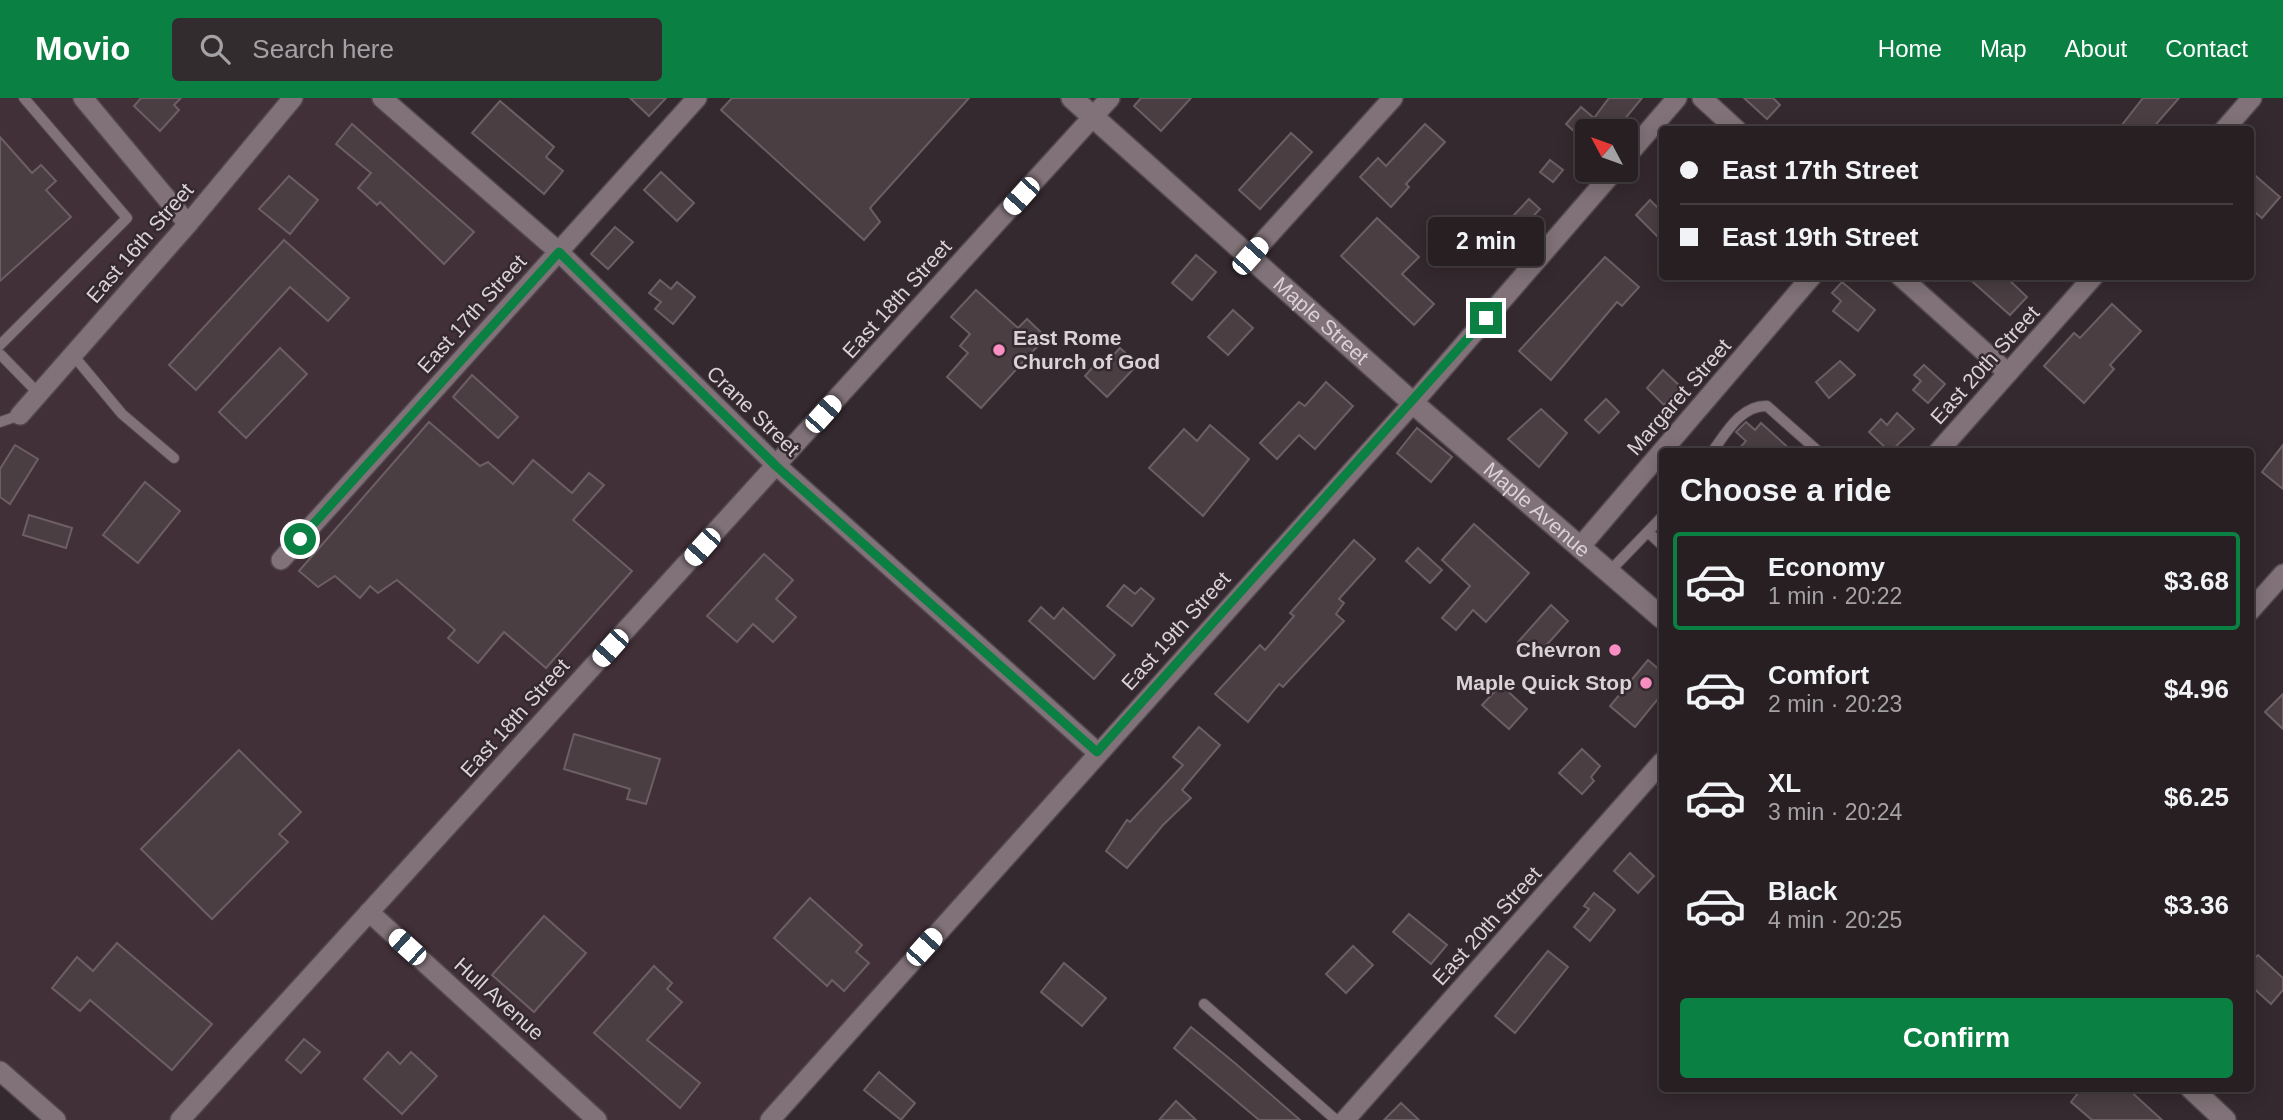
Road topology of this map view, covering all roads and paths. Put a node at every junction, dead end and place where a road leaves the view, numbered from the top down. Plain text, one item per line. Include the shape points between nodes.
1 (24, 98) edge
2 (83, 98) edge
3 (293, 98) edge
4 (382, 98) edge
5 (697, 98) edge
6 (1072, 98) edge
7 (1110, 98) edge
8 (1393, 98) edge
9 (1676, 98) edge
10 (1702, 98) edge
11 (2252, 98) edge
12 (1093, 117) junction
13 (1733, 126) edge
14 (2228, 126) edge
15 (1638, 143) edge
16 (1605, 182) edge
17 (188, 223) junction
18 (559, 252) junction
19 (1250, 256) junction
20 (1809, 280) edge
21 (1904, 280) edge
22 (2090, 280) edge
23 (0, 345) edge
24 (0, 354) edge
25 (74, 355) junction
26 (2008, 373) junction
27 (39, 394) junction
28 (1413, 403) junction
29 (20, 415) joint
30 (0, 422) edge
31 (1665, 448) edge
32 (1715, 448) edge
33 (1814, 448) edge
34 (1942, 448) edge
35 (1659, 455) edge
36 (174, 458) dead end
37 (776, 466) junction
38 (1659, 521) edge
39 (1648, 532) junction
40 (1659, 542) edge
41 (1580, 547) junction
42 (281, 560) dead end
43 (1609, 572) junction
44 (2283, 575) edge
45 (2254, 607) edge
46 (1659, 615) edge
47 (1097, 752) junction
48 (1659, 765) edge
49 (369, 912) junction
50 (1204, 1004) dead end
51 (0, 1071) edge
52 (2195, 1092) edge
53 (56, 1120) edge
54 (180, 1120) edge
55 (597, 1120) edge
56 (770, 1120) edge
57 (1336, 1120) edge
58 (1345, 1120) edge
59 (2225, 1120) edge

1 - 23 lane via 127,218
2 - 17 street
3 - 17 street, East 16th Street
4 - 18 street, Crane Street
5 - 18 street, East 17th Street
6 - 12 main road, Maple Street
7 - 12 street, East 18th Street
8 - 19 street
9 - 15 street
10 - 13 street
11 - 14 street
12 - 19 main road, Maple Street
12 - 37 street, East 18th Street
16 - 28 street, East 19th Street
17 - 25 street, East 16th Street
18 - 37 street, Crane Street
18 - 42 street, East 17th Street
19 - 28 main road, Maple Street
20 - 31 street, Margaret Street
21 - 26 street
22 - 26 street, East 20th Street
24 - 27 lane
25 - 27 street, East 16th Street
25 - 36 lane via 122,414
26 - 34 street, East 20th Street
27 - 29 street, East 16th Street
28 - 41 main road, Maple Avenue
28 - 47 street, East 19th Street
29 - 30 lane
32 - 33 lane via 1741,414 1767,406
35 - 41 street, Margaret Street
37 - 47 street, Crane Street
37 - 49 street, East 18th Street
38 - 39 lane
39 - 40 lane
39 - 43 lane
41 - 43 main road, Maple Avenue
43 - 46 main road, Maple Avenue
44 - 45 street
47 - 56 street, East 19th Street
48 - 58 street, East 20th Street
49 - 54 street, East 18th Street
49 - 55 street, Hull Avenue
50 - 57 lane
51 - 53 street
52 - 59 main road

